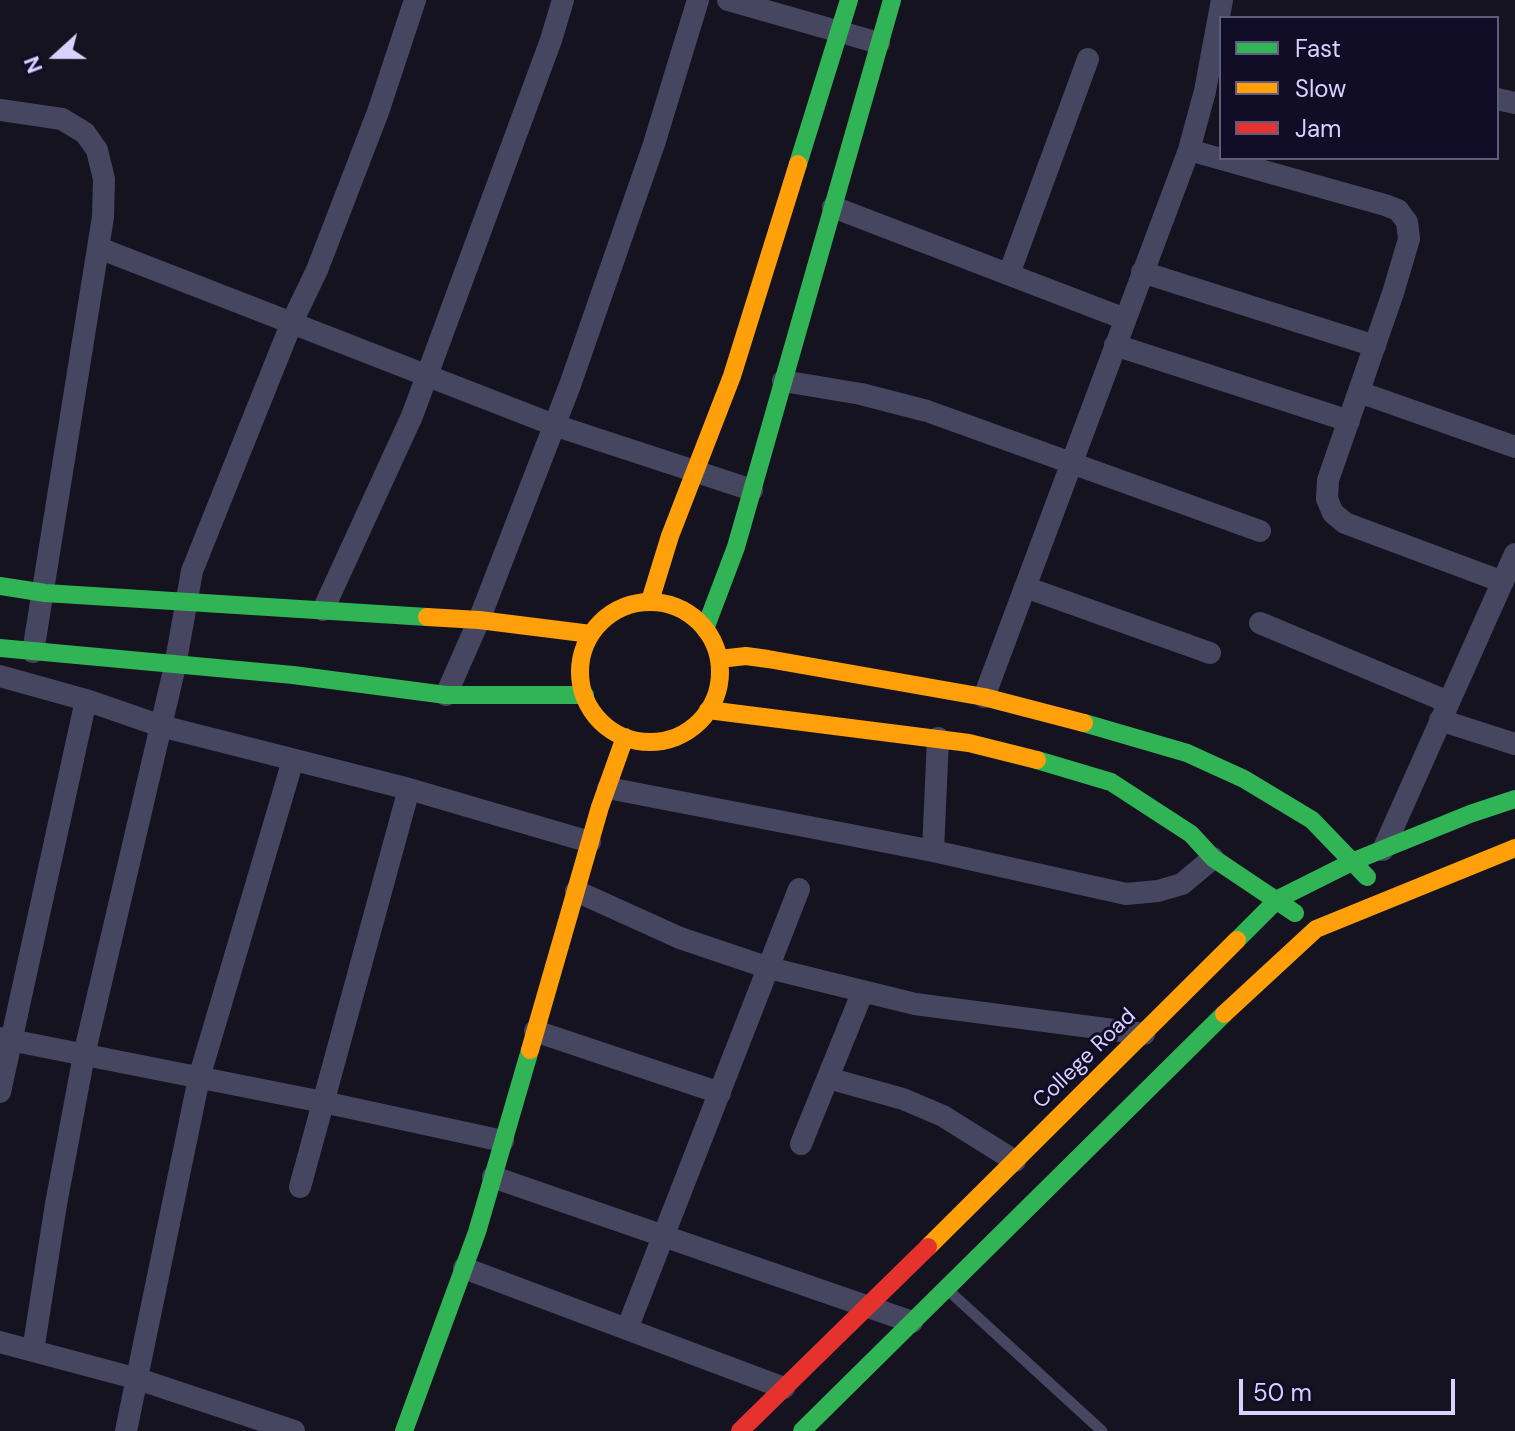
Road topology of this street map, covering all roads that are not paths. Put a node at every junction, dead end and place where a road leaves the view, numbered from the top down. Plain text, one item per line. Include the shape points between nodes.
1 (415, 0) edge
2 (563, 0) edge
3 (698, 0) edge
4 (728, 0) edge
5 (849, 0) edge
6 (892, 0) edge
7 (1219, 16) edge
8 (839, 32) junction
9 (879, 43) junction
10 (1088, 59) dead end
11 (0, 110) edge
12 (1189, 150) junction
13 (1219, 158) edge
14 (1225, 160) edge
15 (833, 207) junction
16 (99, 248) junction
17 (1142, 272) junction
18 (1009, 274) junction
19 (1125, 319) junction
20 (292, 322) junction
21 (1115, 345) junction
22 (1375, 346) junction
23 (428, 374) junction
24 (783, 381) junction
25 (1359, 392) junction
26 (1349, 421) junction
27 (554, 425) junction
28 (1515, 447) edge
29 (1072, 463) junction
30 (695, 472) junction
31 (752, 490) junction
32 (1260, 531) dead end
33 (1515, 554) edge
34 (1503, 582) junction
35 (0, 586) edge
36 (1025, 587) junction
37 (45, 593) junction
38 (650, 601) junction
39 (185, 603) junction
40 (1493, 603) junction
41 (323, 610) junction
42 (1515, 611) edge
43 (479, 620) junction
44 (1260, 623) dead end
45 (705, 629) junction
46 (591, 634) junction
47 (0, 648) edge
48 (33, 652) junction
49 (1210, 653) dead end
50 (719, 659) junction
51 (175, 666) junction
52 (0, 676) edge
53 (446, 695) junction
54 (585, 695) junction
55 (984, 697) junction
56 (86, 700) junction
57 (708, 710) junction
58 (1444, 711) junction
59 (161, 726) junction
60 (625, 737) junction
61 (938, 738) junction
62 (1515, 744) edge
63 (293, 760) junction
64 (608, 788) junction
65 (409, 789) junction
66 (1515, 799) edge
67 (590, 842) junction
68 (1515, 848) edge
69 (1383, 850) junction
70 (933, 851) junction
71 (1213, 858) junction
72 (1354, 861) junction
73 (799, 889) dead end
74 (576, 891) junction
75 (1278, 899) junction
76 (1386, 901) junction
77 (1316, 929) junction
78 (769, 968) junction
79 (863, 991) junction
80 (535, 1031) junction
81 (1144, 1034) junction
82 (6, 1040) edge
83 (84, 1055) junction
84 (199, 1078) junction
85 (828, 1078) junction
86 (0, 1092) edge
87 (720, 1093) junction
88 (323, 1102) junction
89 (503, 1141) junction
90 (801, 1144) dead end
91 (1015, 1161) junction
92 (493, 1177) junction
93 (300, 1187) dead end
94 (665, 1236) junction
95 (464, 1268) junction
96 (946, 1288) junction
97 (868, 1305) junction
98 (912, 1322) junction
99 (627, 1329) junction
100 (0, 1342) edge
101 (33, 1351) junction
102 (138, 1379) junction
103 (784, 1388) junction
104 (126, 1431) edge
105 (294, 1431) edge
106 (404, 1431) edge
107 (740, 1431) edge
108 (802, 1431) edge
109 (1102, 1431) edge

1 - 20 street via 378,112
2 - 23 street
3 - 27 street via 654,144
4 - 8 street
5 - 8 main road
6 - 9 main road
7 - 12 street
8 - 9 street
8 - 30 main road via 732,376
9 - 15 main road
10 - 18 street
11 - 16 street via 62,119 85,133 97,150 104,179
12 - 13 street
12 - 17 street
14 - 22 street via 1398,210 1407,222 1409,239
15 - 18 street
15 - 24 main road
16 - 20 street
16 - 37 street
17 - 19 street
17 - 22 street
18 - 19 street
19 - 21 street
20 - 23 street
20 - 39 street via 197,554
21 - 26 street
21 - 29 street
22 - 25 street
23 - 27 street
23 - 41 street
24 - 29 street via 927,411
24 - 31 main road
25 - 26 street
25 - 28 street
26 - 34 street via 1328,480 1333,513 1345,523
27 - 30 street
27 - 43 street
29 - 32 street
29 - 36 street
30 - 31 street
30 - 38 main road
31 - 45 main road
33 - 34 street
34 - 40 street
35 - 37 main road
36 - 49 street
36 - 55 street
37 - 39 main road
37 - 48 street
38 - 45 main road via 693,615
38 - 46 main road via 627,605
39 - 41 main road
39 - 51 street
40 - 42 street
40 - 58 street
41 - 43 main road
43 - 46 main road
43 - 53 street
44 - 58 street
45 - 50 main road
46 - 54 main road via 582,656
47 - 48 main road
48 - 51 main road
50 - 55 main road via 768,659
50 - 57 main road via 720,676
51 - 53 main road
51 - 59 street
52 - 56 street
53 - 54 main road
54 - 60 main road via 601,722
55 - 72 main road via 1187,753 1244,779 1312,820
56 - 59 street
56 - 82 street
57 - 60 main road via 687,732 666,740
57 - 61 main road
58 - 62 street
58 - 69 street
59 - 63 street
59 - 83 street
60 - 64 main road
61 - 70 street
61 - 71 main road via 1111,782 1191,834
63 - 65 street
63 - 84 street
64 - 67 main road
64 - 70 street
65 - 67 street
65 - 88 street
66 - 69 main road, College Road
67 - 74 main road
68 - 76 main road
69 - 72 main road, College Road
70 - 71 street via 1126,894 1182,884
71 - 75 main road
72 - 75 main road, College Road
72 - 76 main road
73 - 78 street
74 - 78 street via 680,938
74 - 80 main road
75 - 77 main road
75 - 81 main road, College Road
76 - 77 main road
77 - 96 main road
78 - 79 street
78 - 87 street
79 - 81 street via 930,1006
79 - 85 street
80 - 87 street
80 - 89 main road
81 - 91 main road, College Road
82 - 83 street
82 - 86 street
83 - 84 street
83 - 101 street
84 - 88 street
84 - 102 street
85 - 90 street
85 - 91 street via 943,1116
87 - 94 street
88 - 89 street
88 - 93 street
89 - 92 main road
91 - 97 main road, College Road
92 - 94 street
92 - 95 main road
94 - 97 street
94 - 99 street
95 - 99 street
95 - 106 main road
96 - 98 main road
96 - 109 lane
97 - 98 street
97 - 103 main road, College Road
98 - 108 main road
99 - 103 street
100 - 101 street
101 - 102 street
102 - 104 street
102 - 105 street
103 - 107 main road, College Road

